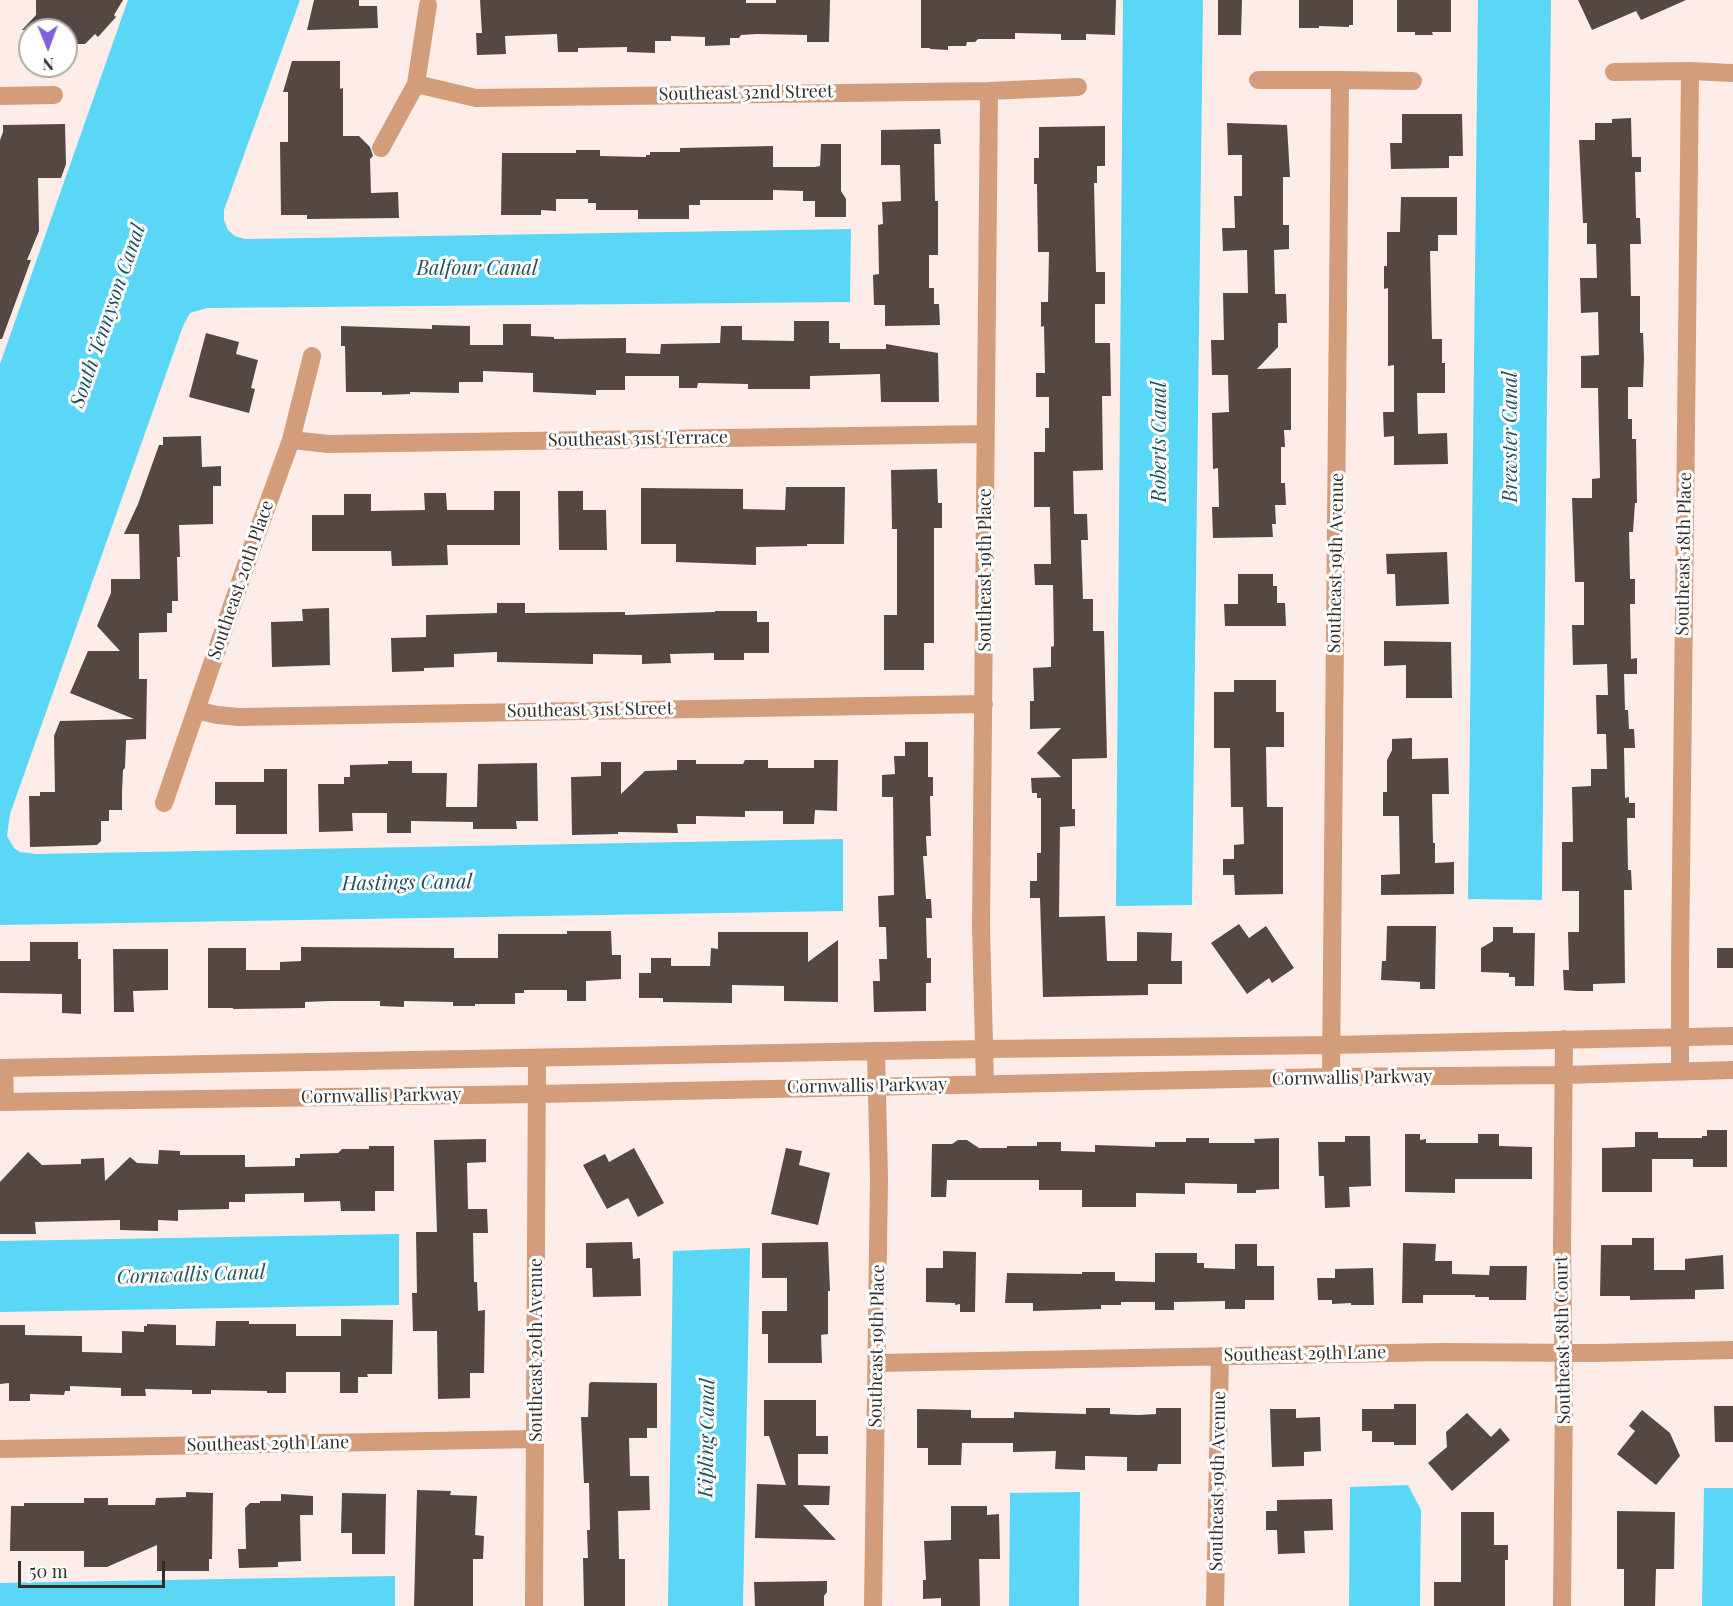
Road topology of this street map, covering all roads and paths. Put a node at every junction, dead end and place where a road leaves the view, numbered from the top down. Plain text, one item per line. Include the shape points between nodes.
1 (428, 5) dead end
2 (1690, 71) junction
3 (1614, 72) dead end
4 (1733, 73) edge
5 (1258, 80) dead end
6 (1340, 80) junction
7 (1413, 81) dead end
8 (416, 84) junction
9 (1077, 87) dead end
10 (989, 91) junction
11 (54, 95) dead end
12 (0, 96) edge
13 (381, 148) dead end
14 (312, 356) dead end
15 (986, 434) junction
16 (291, 440) junction
17 (984, 704) junction
18 (196, 710) junction
19 (164, 803) dead end
20 (1733, 1036) edge
21 (1680, 1037) junction
22 (1564, 1039) junction
23 (1332, 1045) junction
24 (984, 1049) junction
25 (876, 1051) junction
26 (537, 1059) junction
27 (2, 1068) edge
28 (1680, 1070) junction
29 (1733, 1070) edge
30 (1565, 1075) junction
31 (1331, 1077) junction
32 (985, 1084) junction
33 (878, 1087) junction
34 (538, 1094) junction
35 (2, 1102) edge
36 (1733, 1350) edge
37 (1563, 1351) junction
38 (1220, 1356) junction
39 (877, 1363) junction
40 (536, 1439) junction
41 (0, 1449) edge
42 (534, 1606) edge
43 (873, 1606) edge
44 (1215, 1606) edge
45 (1562, 1606) edge

1 - 8 street
2 - 3 street
2 - 4 street
2 - 21 street, Southeast 18th Place
5 - 6 street
6 - 7 street
6 - 23 street, Southeast 19th Avenue
8 - 10 street, Southeast 32nd Street via 477,98
8 - 13 street
9 - 10 street, Southeast 32nd Street
10 - 15 street, Southeast 19th Place
11 - 12 street
14 - 16 street, Southeast 20th Place
15 - 16 street, Southeast 31st Terrace via 329,444
15 - 17 street, Southeast 19th Place
16 - 18 street, Southeast 20th Place
17 - 18 street, Southeast 31st Street via 239,717
17 - 24 street, Southeast 19th Place
18 - 19 street, Southeast 20th Place
20 - 21 street, Cornwallis Parkway
21 - 22 street, Cornwallis Parkway
21 - 28 street, Southeast 18th Place
22 - 23 street, Cornwallis Parkway
22 - 30 street, Southeast 18th Court
23 - 24 street, Cornwallis Parkway
23 - 31 street, Southeast 19th Avenue
24 - 25 street, Cornwallis Parkway
24 - 32 street, Southeast 19th Place
25 - 26 street, Cornwallis Parkway
25 - 33 street, Southeast 19th Place
26 - 27 street, Cornwallis Parkway
26 - 34 street, Southeast 20th Avenue
27 - 35 street
28 - 29 street, Cornwallis Parkway
28 - 30 street, Cornwallis Parkway
30 - 31 street, Cornwallis Parkway
30 - 37 street, Southeast 18th Court
31 - 32 street, Cornwallis Parkway
32 - 33 street, Cornwallis Parkway
33 - 34 street, Cornwallis Parkway
33 - 39 street, Southeast 19th Place
34 - 35 street, Cornwallis Parkway
34 - 40 street, Southeast 20th Avenue
36 - 37 street, Southeast 29th Lane
37 - 38 street, Southeast 29th Lane
37 - 45 street, Southeast 18th Court
38 - 39 street, Southeast 29th Lane
38 - 44 street, Southeast 19th Avenue
39 - 43 street, Southeast 19th Place
40 - 41 street, Southeast 29th Lane
40 - 42 street, Southeast 20th Avenue

